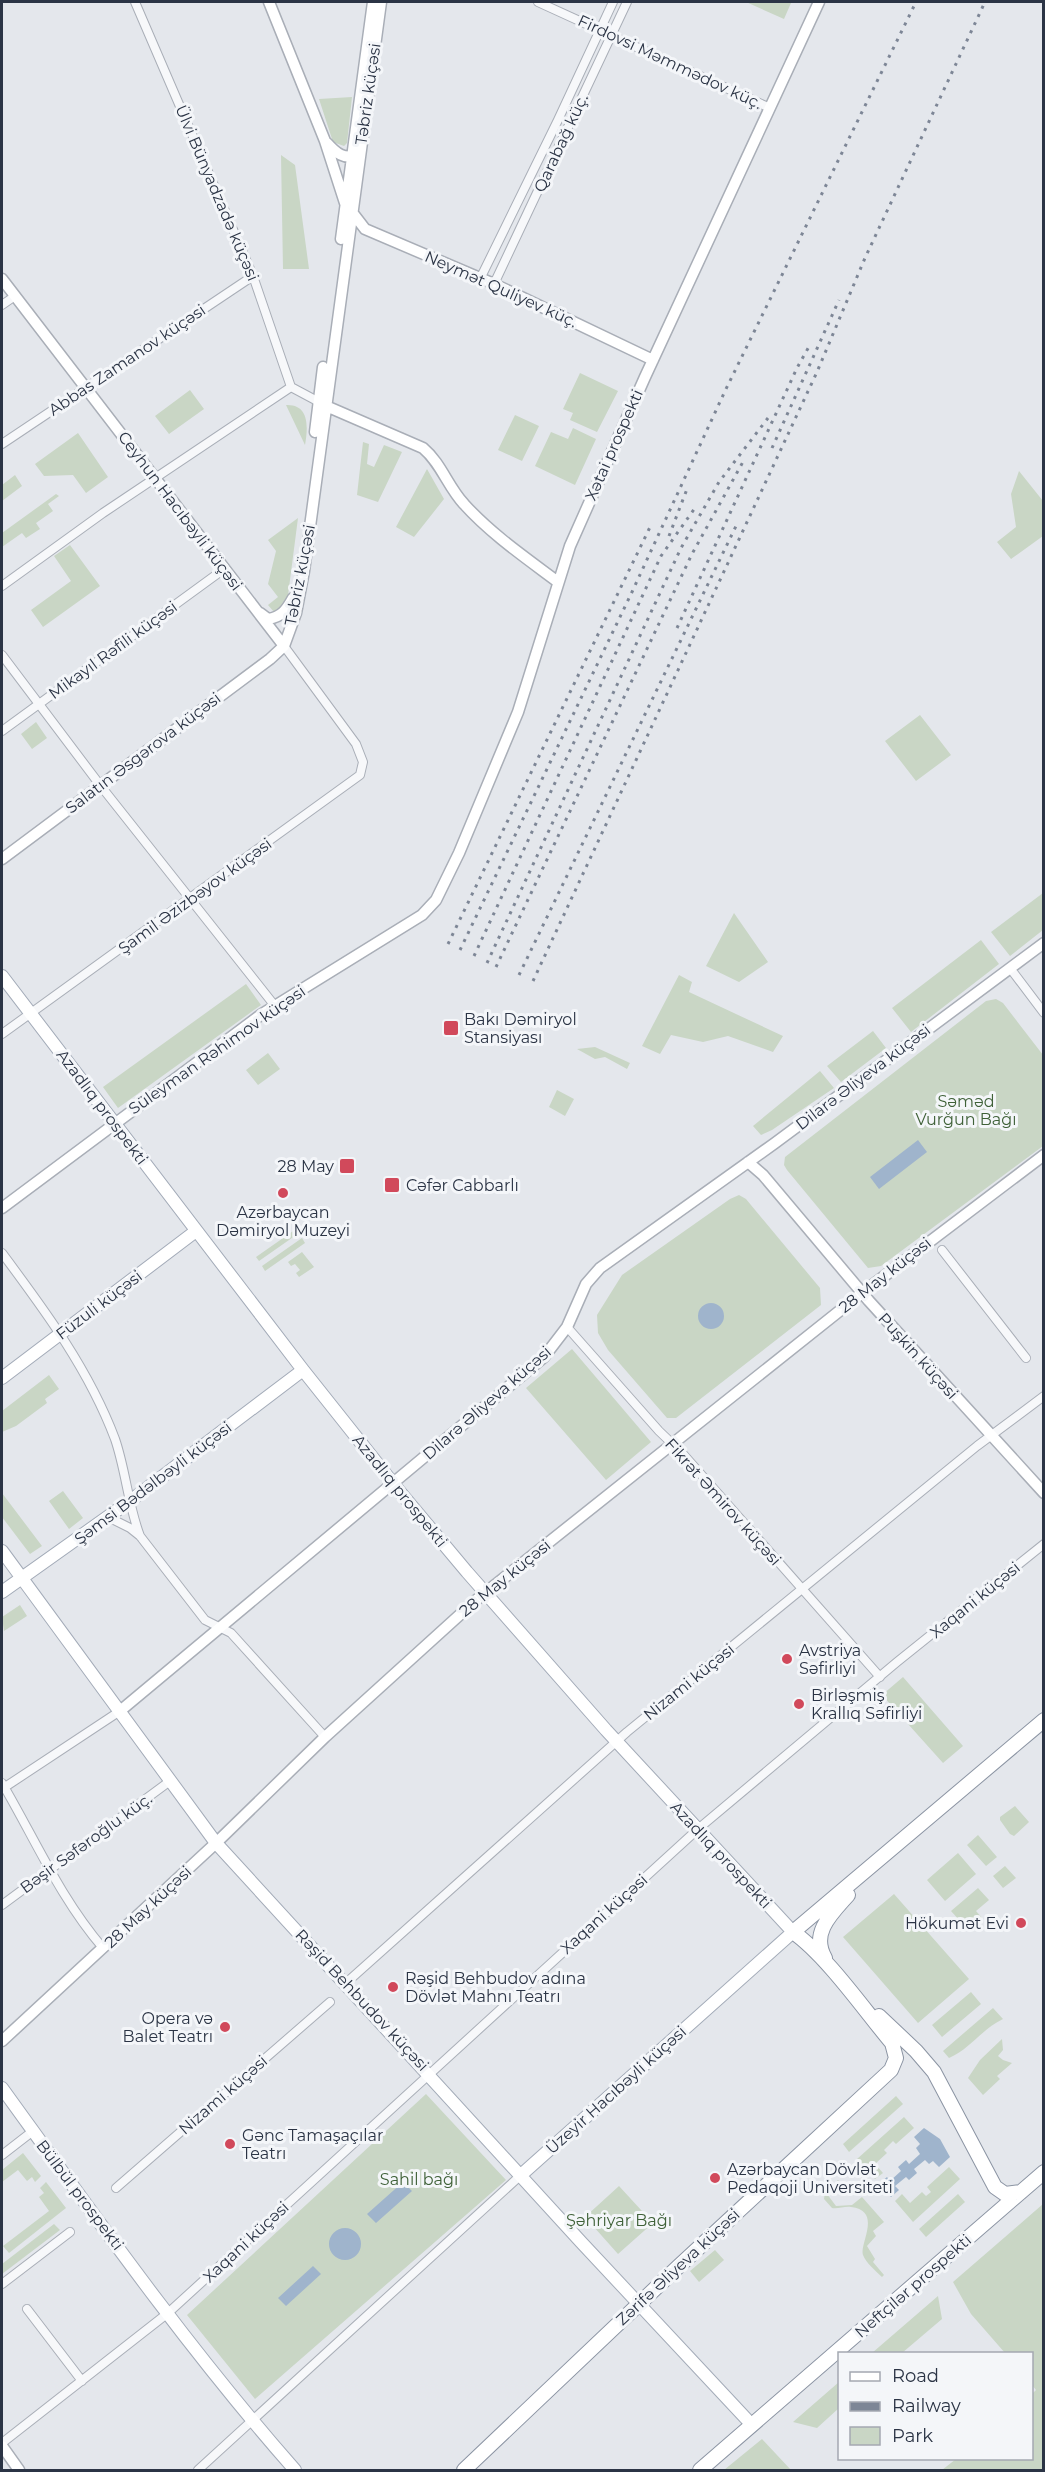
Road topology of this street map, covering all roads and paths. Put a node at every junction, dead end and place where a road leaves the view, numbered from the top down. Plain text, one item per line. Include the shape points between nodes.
1 (135, 2) edge
2 (269, 2) edge
3 (373, 2) edge
4 (381, 2) edge
5 (538, 2) edge
6 (613, 2) edge
7 (627, 2) edge
8 (819, 2) edge
9 (600, 30) junction
10 (611, 36) junction
11 (770, 108) junction
12 (325, 141) junction
13 (356, 155) junction
14 (345, 203) junction
15 (352, 215) junction
16 (365, 229) junction
17 (347, 242) junction
18 (253, 276) junction
19 (2, 279) edge
20 (480, 279) junction
21 (494, 284) junction
22 (15, 296) junction
23 (2, 305) edge
24 (653, 360) junction
25 (291, 387) junction
26 (85, 388) junction
27 (322, 404) junction
28 (2, 444) edge
29 (154, 480) junction
30 (224, 569) junction
31 (558, 582) junction
32 (2, 586) edge
33 (293, 598) junction
34 (252, 605) junction
35 (284, 646) junction
36 (2, 655) edge
37 (39, 704) junction
38 (2, 731) edge
39 (356, 744) joint
40 (100, 785) junction
41 (2, 859) edge
42 (189, 900) junction
43 (436, 900) joint
44 (1044, 943) edge
45 (1010, 968) junction
46 (2, 976) edge
47 (275, 1006) junction
48 (1044, 1013) edge
49 (31, 1014) junction
50 (2, 1035) edge
51 (116, 1123) junction
52 (1044, 1155) edge
53 (748, 1162) junction
54 (2, 1208) edge
55 (196, 1232) junction
56 (942, 1250) dead end
57 (2, 1253) edge
58 (862, 1293) junction
59 (567, 1328) junction
60 (60, 1333) junction
61 (1026, 1358) dead end
62 (303, 1370) junction
63 (2, 1378) edge
64 (1044, 1396) edge
65 (991, 1436) junction
66 (672, 1445) junction
67 (394, 1484) junction
68 (1044, 1493) edge
69 (130, 1501) junction
70 (108, 1516) junction
71 (140, 1536) junction
72 (1044, 1544) edge
73 (2, 1551) edge
74 (22, 1579) junction
75 (802, 1589) junction
76 (2, 1592) edge
77 (485, 1592) junction
78 (220, 1627) junction
79 (880, 1677) junction
80 (120, 1711) junction
81 (1044, 1720) edge
82 (325, 1737) junction
83 (617, 1741) junction
84 (170, 1780) junction
85 (2, 1786) edge
86 (698, 1829) junction
87 (216, 1843) junction
88 (875, 1865) junction
89 (48, 1870) junction
90 (2, 1905) edge
91 (793, 1932) junction
92 (103, 1948) junction
93 (835, 1974) junction
94 (346, 1983) junction
95 (330, 2002) dead end
96 (2, 2041) edge
97 (895, 2060) joint
98 (430, 2073) junction
99 (2, 2088) edge
100 (33, 2131) junction
101 (2, 2155) edge
102 (1044, 2172) edge
103 (521, 2175) junction
104 (116, 2188) dead end
105 (1021, 2192) junction
106 (70, 2232) dead end
107 (2, 2284) edge
108 (639, 2304) junction
109 (27, 2309) dead end
110 (171, 2318) junction
111 (82, 2382) junction
112 (251, 2421) junction
113 (752, 2425) junction
114 (2, 2444) edge
115 (19, 2470) edge
116 (198, 2470) edge
117 (295, 2470) edge
118 (464, 2470) edge
119 (700, 2470) edge

1 - 18 street, Ülvi Bünyadzadə küçəsi
2 - 12 main road
3 - 13 main road, Təbriz küçəsi
4 - 13 main road, Təbriz küçəsi
5 - 9 street, Firdovsi Məmmədov küç.
6 - 9 street, Qarabağ küç.
7 - 10 street, Qarabağ küç.
8 - 11 main road, Xətai prospekti
9 - 10 street, Firdovsi Məmmədov küç.
9 - 20 street, Qarabağ küç.
10 - 11 street, Firdovsi Məmmədov küç.
10 - 21 street, Qarabağ küç.
11 - 24 main road, Xətai prospekti
12 - 13 main road via 336,153
12 - 14 main road
13 - 14 main road, Təbriz küçəsi
13 - 15 main road, Təbriz küçəsi
14 - 15 main road, Neymət Quliyev küç.
14 - 27 main road, Təbriz küçəsi
15 - 16 main road, Neymət Quliyev küç.
15 - 17 main road, Təbriz küçəsi
16 - 17 main road via 355,230
16 - 20 main road, Neymət Quliyev küç.
17 - 27 main road, Təbriz küçəsi
18 - 25 street, Ülvi Bünyadzadə küçəsi
18 - 26 street, Abbas Zamanov küçəsi
19 - 22 main road, Ceyhun Hacıbəyli küçəsi
20 - 21 main road, Neymət Quliyev küç.
21 - 24 main road, Neymət Quliyev küç.
22 - 23 street
22 - 26 main road, Ceyhun Hacıbəyli küçəsi
24 - 31 main road, Xətai prospekti via 570,546
25 - 27 street
25 - 29 street
26 - 28 street, Abbas Zamanov küçəsi
26 - 29 main road, Ceyhun Hacıbəyli küçəsi
27 - 31 main road via 423,447 469,510
27 - 33 main road, Təbriz küçəsi
27 - 35 main road, Təbriz küçəsi via 304,570 296,613
29 - 30 main road, Ceyhun Hacıbəyli küçəsi
29 - 32 street
30 - 34 main road, Ceyhun Hacıbəyli küçəsi
30 - 37 street, Mikayıl Rəfili küçəsi
31 - 43 main road, Xətai prospekti via 518,712
33 - 34 main road via 275,618 263,616
33 - 35 main road, Təbriz küçəsi
34 - 35 main road, Ceyhun Hacıbəyli küçəsi
35 - 39 street, Ceyhun Hacıbəyli küçəsi
35 - 40 main road, Salatın Əsgərova küçəsi
36 - 37 street
37 - 38 street, Mikayıl Rəfili küçəsi
37 - 40 street
39 - 42 street, Şamil Əzizbəyov küçəsi via 363,762 354,782
40 - 41 main road, Salatın Əsgərova küçəsi
40 - 42 street
42 - 47 street
42 - 49 street, Şamil Əzizbəyov küçəsi
43 - 47 main road, Süleyman Rəhimov küçəsi via 422,915
44 - 45 main road, Dilarə Əliyeva küçəsi
45 - 48 street
45 - 53 main road, Dilarə Əliyeva küçəsi
46 - 49 main road, Azadlıq prospekti
47 - 51 main road, Süleyman Rəhimov küçəsi
49 - 50 street, Şamil Əzizbəyov küçəsi
49 - 51 main road, Azadlıq prospekti
51 - 54 main road, Süleyman Rəhimov küçəsi
51 - 55 main road, Azadlıq prospekti
52 - 58 main road, 28 May küçəsi
53 - 58 main road, Puşkin küçəsi
53 - 59 main road, Dilarə Əliyeva küçəsi via 600,1268 586,1284
55 - 60 main road, Füzuli küçəsi
55 - 62 main road, Azadlıq prospekti
56 - 61 street
57 - 60 street
58 - 65 main road, Puşkin küçəsi
58 - 66 main road, 28 May küçəsi
59 - 66 street, Fikrət Əmirov küçəsi
59 - 67 main road, Dilarə Əliyeva küçəsi via 544,1357
60 - 63 main road, Füzuli küçəsi
60 - 69 street via 98,1398 120,1457
62 - 67 main road, Azadlıq prospekti
62 - 69 main road, Şəmsi Bədəlbəyli küçəsi
64 - 65 street, Nizami küçəsi
65 - 68 main road, Puşkin küçəsi
65 - 75 street, Nizami küçəsi
66 - 75 street, Fikrət Əmirov küçəsi
66 - 77 main road, 28 May küçəsi
67 - 77 main road, Azadlıq prospekti
67 - 78 main road, Dilarə Əliyeva küçəsi
69 - 70 main road, Şəmsi Bədəlbəyli küçəsi
69 - 71 street
70 - 71 street
70 - 74 main road, Şəmsi Bədəlbəyli küçəsi
71 - 78 street via 205,1620
72 - 79 street, Xaqani küçəsi
73 - 74 main road, Rəşid Behbudov küçəsi
74 - 76 main road, Şəmsi Bədəlbəyli küçəsi
74 - 80 main road, Rəşid Behbudov küçəsi
75 - 79 street, Fikrət Əmirov küçəsi
75 - 83 street, Nizami küçəsi
77 - 82 main road, 28 May küçəsi
77 - 83 main road, Azadlıq prospekti
78 - 80 main road, Dilarə Əliyeva küçəsi
78 - 82 street via 231,1633
79 - 86 street, Xaqani küçəsi
80 - 84 main road, Rəşid Behbudov küçəsi
80 - 85 street, Dilarə Əliyeva küçəsi
81 - 88 highway, Üzeyir Hacıbəyli küçəsi
82 - 87 main road, 28 May küçəsi
83 - 86 main road, Azadlıq prospekti
83 - 94 street, Nizami küçəsi
84 - 87 main road, Rəşid Behbudov küçəsi
84 - 89 street, Bəşir Səfəroğlu küç.
85 - 89 street
86 - 91 main road, Azadlıq prospekti
86 - 98 street, Xaqani küçəsi
87 - 92 main road, 28 May küçəsi
87 - 94 main road, Rəşid Behbudov küçəsi
88 - 91 highway, Üzeyir Hacıbəyli küçəsi
88 - 93 highway via 824,1924 820,1950
89 - 90 street, Bəşir Səfəroğlu küç.
89 - 92 street via 76,1915
91 - 93 highway, Azadlıq prospekti
91 - 103 main road, Üzeyir Hacıbəyli küçəsi
92 - 96 main road, 28 May küçəsi
93 - 97 highway, Azadlıq prospekti via 892,2043
93 - 105 highway, Azadlıq prospekti via 934,2072 995,2187 1005,2194
94 - 98 main road, Rəşid Behbudov küçəsi
95 - 104 street, Nizami küçəsi
97 - 108 highway, Zərifə Əliyeva küçəsi via 888,2075
98 - 103 main road, Rəşid Behbudov küçəsi
98 - 110 street, Xaqani küçəsi via 180,2302
99 - 100 main road, Bülbül prospekti
100 - 101 street
100 - 110 main road, Bülbül prospekti
102 - 105 highway, Neftçilər prospekti
103 - 108 main road, Rəşid Behbudov küçəsi
103 - 112 street, Üzeyir Hacıbəyli küçəsi
105 - 113 highway, Neftçilər prospekti
106 - 107 street
108 - 113 main road, Rəşid Behbudov küçəsi
108 - 118 highway, Zərifə Əliyeva küçəsi
109 - 111 street
110 - 111 street, Xaqani küçəsi via 157,2322
110 - 112 main road
111 - 114 street
112 - 116 street, Üzeyir Hacıbəyli küçəsi
112 - 117 main road
113 - 119 highway, Neftçilər prospekti
114 - 115 main road

